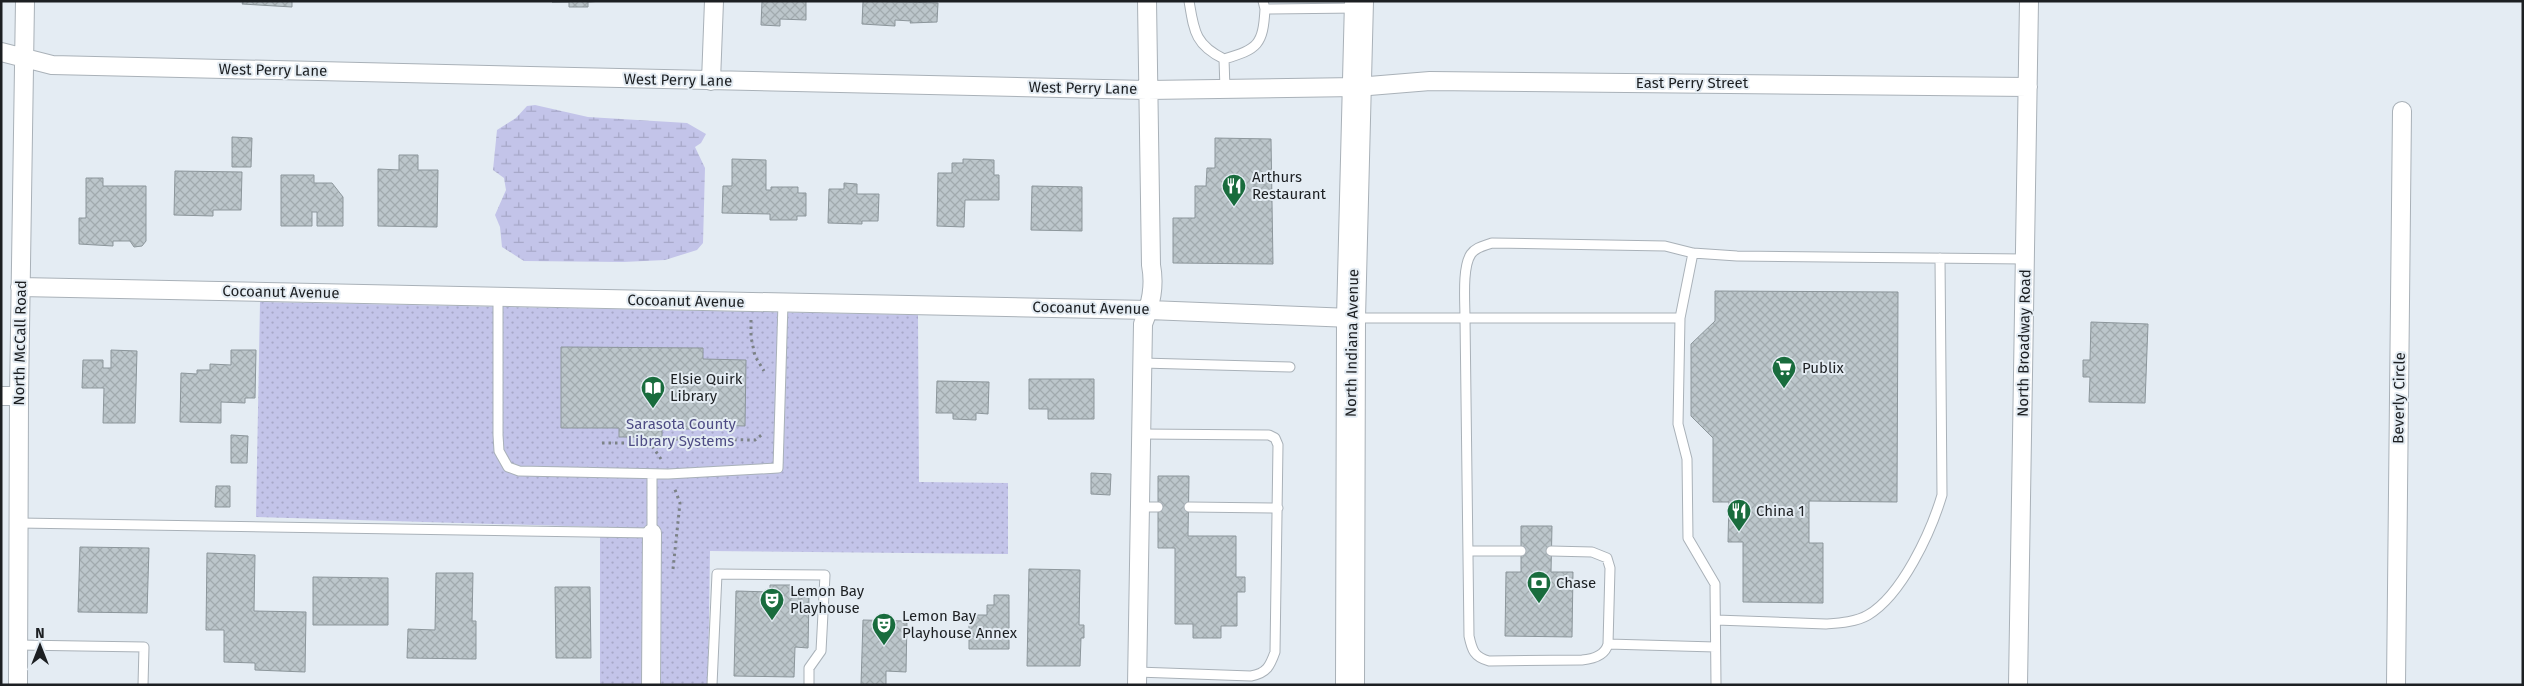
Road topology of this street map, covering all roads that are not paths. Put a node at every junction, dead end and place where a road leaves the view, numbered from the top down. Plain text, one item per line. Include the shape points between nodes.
1 (25, 1) edge
2 (714, 1) edge
3 (1147, 1) edge
4 (1189, 1) edge
5 (2029, 1) edge
6 (1264, 5) edge
7 (1359, 5) edge
8 (1, 52) edge
9 (24, 58) junction
10 (1224, 59) junction
11 (711, 80) junction
12 (1357, 87) junction
13 (1225, 88) junction
14 (2028, 88) junction
15 (1147, 90) junction
16 (2402, 111) dead end
17 (1694, 253) junction
18 (1940, 258) junction
19 (2025, 259) junction
20 (20, 287) junction
21 (498, 297) junction
22 (783, 303) junction
23 (1149, 310) junction
24 (1352, 318) junction
25 (1465, 318) junction
26 (1680, 318) junction
27 (1142, 363) junction
28 (1290, 367) dead end
29 (1, 396) edge
30 (19, 396) junction
31 (1141, 434) junction
32 (652, 474) junction
33 (1189, 506) dead end
34 (1140, 507) junction
35 (1158, 507) dead end
36 (1278, 508) junction
37 (19, 523) junction
38 (652, 534) junction
39 (1520, 550) dead end
40 (1468, 551) junction
41 (1552, 551) dead end
42 (1716, 620) junction
43 (1608, 644) junction
44 (18, 645) junction
45 (1715, 646) junction
46 (1137, 678) edge
47 (18, 685) edge
48 (143, 685) edge
49 (651, 685) edge
50 (712, 685) edge
51 (809, 685) edge
52 (1350, 685) edge
53 (1716, 685) edge
54 (2018, 685) edge
55 (2396, 685) edge

1 - 9 street, North McCall Road
2 - 11 street
3 - 15 street
4 - 10 lane via 1199,40 1206,49
5 - 14 street, North Broadway Road
6 - 7 lane
6 - 10 lane via 1264,32 1258,44 1244,53
7 - 12 main road, North Indiana Avenue
8 - 9 street, West Perry Lane
9 - 11 street, West Perry Lane via 52,65
9 - 20 street, North McCall Road
10 - 13 lane
11 - 15 street, West Perry Lane
12 - 13 street, West Perry Lane
12 - 14 street, East Perry Street via 1430,81 1922,84
12 - 24 main road, North Indiana Avenue
13 - 15 street, West Perry Lane
14 - 19 street, North Broadway Road
15 - 23 street via 1154,282
16 - 55 street, Beverly Circle
17 - 18 lane
17 - 25 lane via 1665,246 1492,243 1478,248 1466,268
17 - 26 lane
18 - 19 lane
18 - 42 lane via 1942,495 1910,567 1887,601 1866,616 1826,624
19 - 54 street, North Broadway Road
20 - 21 street, Cocoanut Avenue
20 - 30 street, North McCall Road
21 - 22 street, Cocoanut Avenue
21 - 32 lane via 498,435 499,451 508,467 519,471
22 - 23 street, Cocoanut Avenue
22 - 32 lane via 778,468
23 - 24 street, Cocoanut Avenue
23 - 27 street via 1143,324
24 - 25 lane
24 - 52 main road, North Indiana Avenue
25 - 26 lane
25 - 40 lane
26 - 42 lane via 1678,424 1687,459 1687,533 1715,584
27 - 28 lane
27 - 31 street
29 - 30 street
30 - 37 street, North McCall Road
31 - 34 street
31 - 36 lane via 1269,435 1275,438 1278,446
32 - 38 lane
33 - 36 lane
34 - 35 lane
34 - 46 street
36 - 46 lane via 1275,652 1270,666 1262,674 1252,676
37 - 38 lane
37 - 44 street, North McCall Road
38 - 49 street
39 - 40 lane
40 - 43 lane via 1469,636 1472,652 1479,658 1489,661 1590,659 1605,651
41 - 43 lane via 1592,552 1606,558 1610,568
42 - 45 lane
43 - 45 lane
44 - 47 street, North McCall Road
44 - 48 lane via 144,647
45 - 53 lane
50 - 51 lane via 717,574 825,575 821,650 810,668

